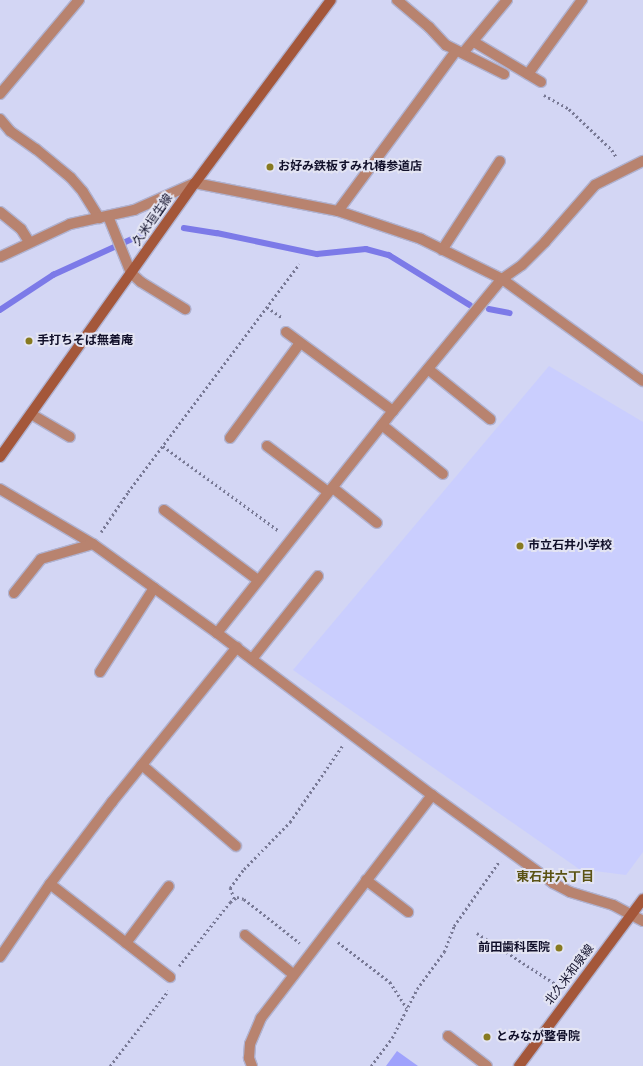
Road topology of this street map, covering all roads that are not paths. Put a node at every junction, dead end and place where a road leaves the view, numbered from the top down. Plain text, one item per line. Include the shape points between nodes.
1 (79, 0) edge
2 (331, 0) edge
3 (397, 0) edge
4 (507, 0) edge
5 (582, 0) edge
6 (474, 42) junction
7 (460, 52) junction
8 (504, 74) dead end
9 (528, 74) junction
10 (541, 82) dead end
11 (0, 94) edge
12 (2, 127) edge
13 (500, 161) dead end
14 (643, 161) edge
15 (196, 183) junction
16 (338, 211) junction
17 (0, 212) edge
18 (103, 217) junction
19 (29, 242) junction
20 (442, 250) junction
21 (0, 257) edge
22 (131, 273) junction
23 (502, 279) junction
24 (186, 309) dead end
25 (286, 332) dead end
26 (300, 343) junction
27 (428, 369) junction
28 (643, 381) edge
29 (393, 411) junction
30 (31, 414) junction
31 (490, 419) dead end
32 (382, 425) junction
33 (70, 437) dead end
34 (230, 438) dead end
35 (267, 446) dead end
36 (0, 457) edge
37 (443, 474) dead end
38 (0, 489) edge
39 (330, 490) junction
40 (164, 510) dead end
41 (377, 523) dead end
42 (93, 544) junction
43 (318, 576) dead end
44 (258, 580) junction
45 (154, 588) junction
46 (14, 593) dead end
47 (217, 632) junction
48 (237, 647) junction
49 (252, 659) junction
50 (100, 672) dead end
51 (142, 765) junction
52 (432, 795) junction
53 (236, 846) dead end
54 (366, 880) junction
55 (50, 884) junction
56 (169, 886) dead end
57 (643, 900) edge
58 (408, 912) dead end
59 (632, 914) junction
60 (643, 921) edge
61 (245, 935) dead end
62 (126, 943) junction
63 (0, 957) edge
64 (294, 975) junction
65 (170, 977) road end
66 (448, 1036) dead end
67 (252, 1066) edge
68 (487, 1066) edge
69 (519, 1066) edge

1 - 11 street
2 - 15 main road, 久米垣生線
3 - 7 street via 430,26 446,45
4 - 6 street
5 - 9 street
6 - 7 street
6 - 9 street
7 - 8 street
7 - 16 street
9 - 10 street
12 - 18 street via 36,149 71,178
13 - 20 street
14 - 23 street via 595,185 545,242 522,265
15 - 16 street
15 - 18 street via 134,210
15 - 22 main road, 久米垣生線
16 - 20 street
17 - 19 street via 21,229
18 - 19 street via 70,224
18 - 22 street
19 - 21 street
20 - 23 street
22 - 24 street via 141,282
22 - 30 main road, 久米垣生線
23 - 27 street
23 - 28 street
25 - 26 street
26 - 29 street
26 - 34 street
27 - 29 street
27 - 31 street
29 - 32 street
30 - 33 street
30 - 36 main road, 久米垣生線
32 - 37 street
32 - 39 street
35 - 39 street
38 - 42 street
39 - 41 street
39 - 44 street
40 - 44 street
42 - 45 street
42 - 46 street via 41,559
43 - 49 street
44 - 47 street
45 - 47 street
45 - 50 street
47 - 48 street
48 - 49 street
48 - 51 street
49 - 52 street
51 - 53 street
51 - 55 street
52 - 54 street
52 - 59 street via 553,883 570,892 613,905
54 - 58 street
54 - 64 street
55 - 62 street
55 - 63 street
56 - 62 street
57 - 59 main road, 北久米和泉線
59 - 60 street
59 - 69 main road, 北久米和泉線
61 - 64 street
62 - 65 street
64 - 67 street via 261,1018 255,1030 250,1044 249,1058
66 - 68 street

